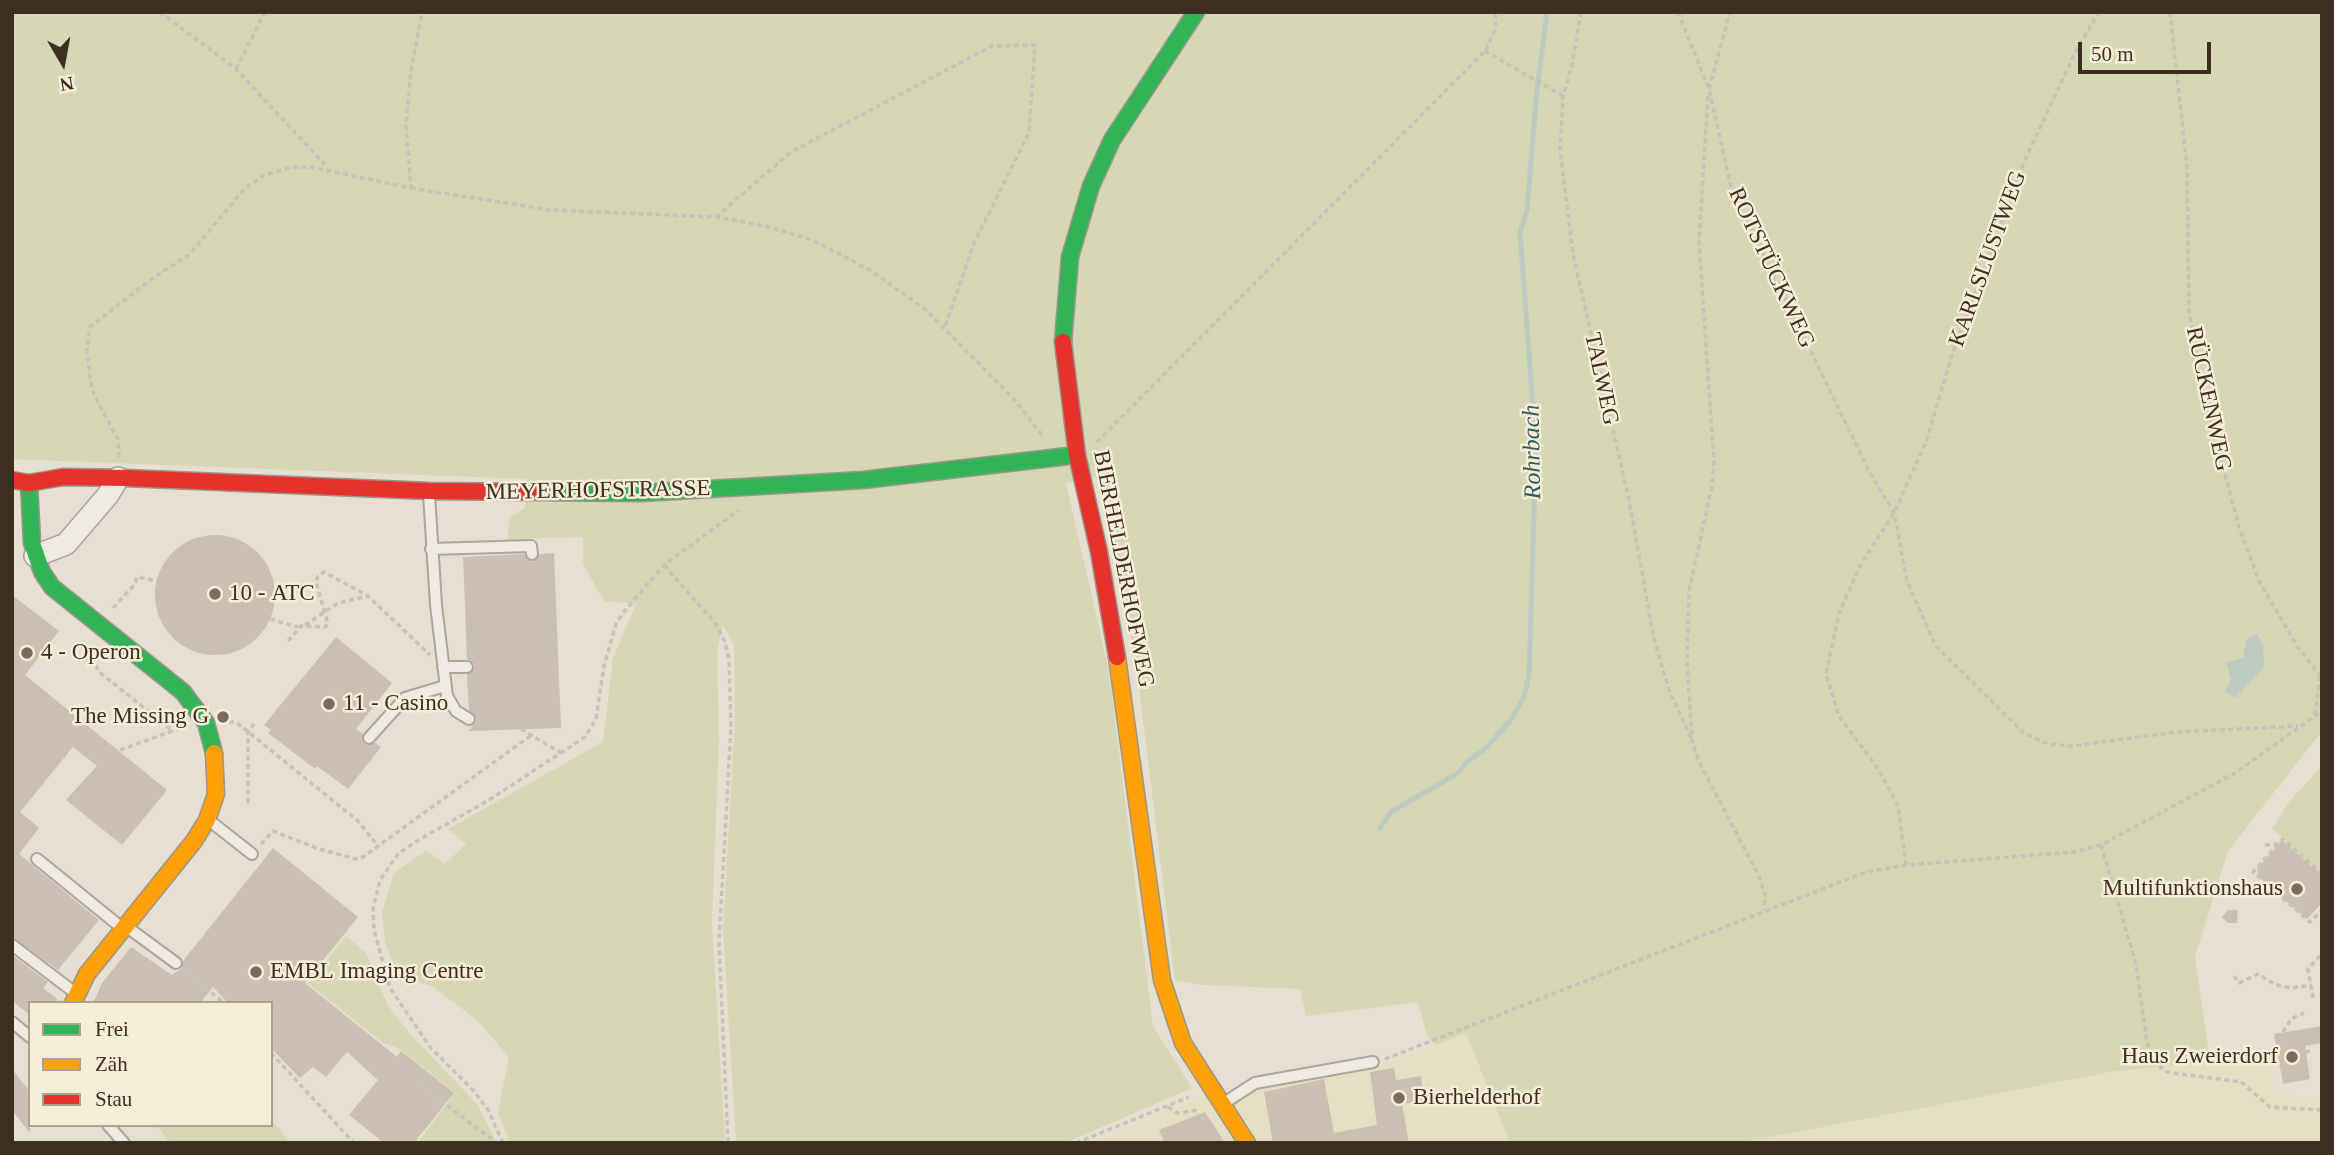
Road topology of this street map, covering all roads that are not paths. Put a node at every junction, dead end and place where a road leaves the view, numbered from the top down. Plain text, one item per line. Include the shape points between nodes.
1 (1196, 12) edge
2 (1077, 455) junction
3 (119, 468) junction
4 (12, 480) edge
5 (29, 483) junction
6 (429, 491) junction
7 (431, 549) junction
8 (532, 554) dead end
9 (35, 556) junction
10 (443, 662) junction
11 (467, 667) dead end
12 (445, 686) junction
13 (469, 719) dead end
14 (369, 738) dead end
15 (207, 820) junction
16 (252, 853) road end
17 (37, 859) dead end
18 (124, 926) junction
19 (12, 945) edge
20 (176, 963) road end
21 (74, 998) edge
22 (12, 1022) edge
23 (28, 1035) edge
24 (1373, 1062) road end
25 (1222, 1104) junction
26 (110, 1127) edge
27 (124, 1143) edge
28 (1247, 1143) edge

1 - 2 street, BIERHELDERHOFWEG via 1112,140 1076,234 1065,290 1063,354
2 - 6 street, MEYERHOFSTRASSE via 755,488 601,494
2 - 25 street, BIERHELDERHOFWEG via 1118,654 1162,980 1174,1024
3 - 5 street, MEYERHOFSTRASSE
3 - 6 street, MEYERHOFSTRASSE
3 - 9 street via 108,495 65,544
4 - 5 street, MEYERHOFSTRASSE
5 - 9 street
6 - 7 lane
7 - 8 lane via 483,551 531,546
7 - 10 lane
9 - 15 street via 51,587 183,692 206,723 218,763 216,794
10 - 11 lane
10 - 12 lane
12 - 13 lane via 451,705
12 - 14 lane via 405,698
15 - 16 lane
15 - 18 street
17 - 18 lane
18 - 20 lane
18 - 21 street
19 - 21 lane
22 - 23 lane
24 - 25 lane via 1255,1083
25 - 28 street, BIERHELDERHOFWEG
26 - 27 lane

